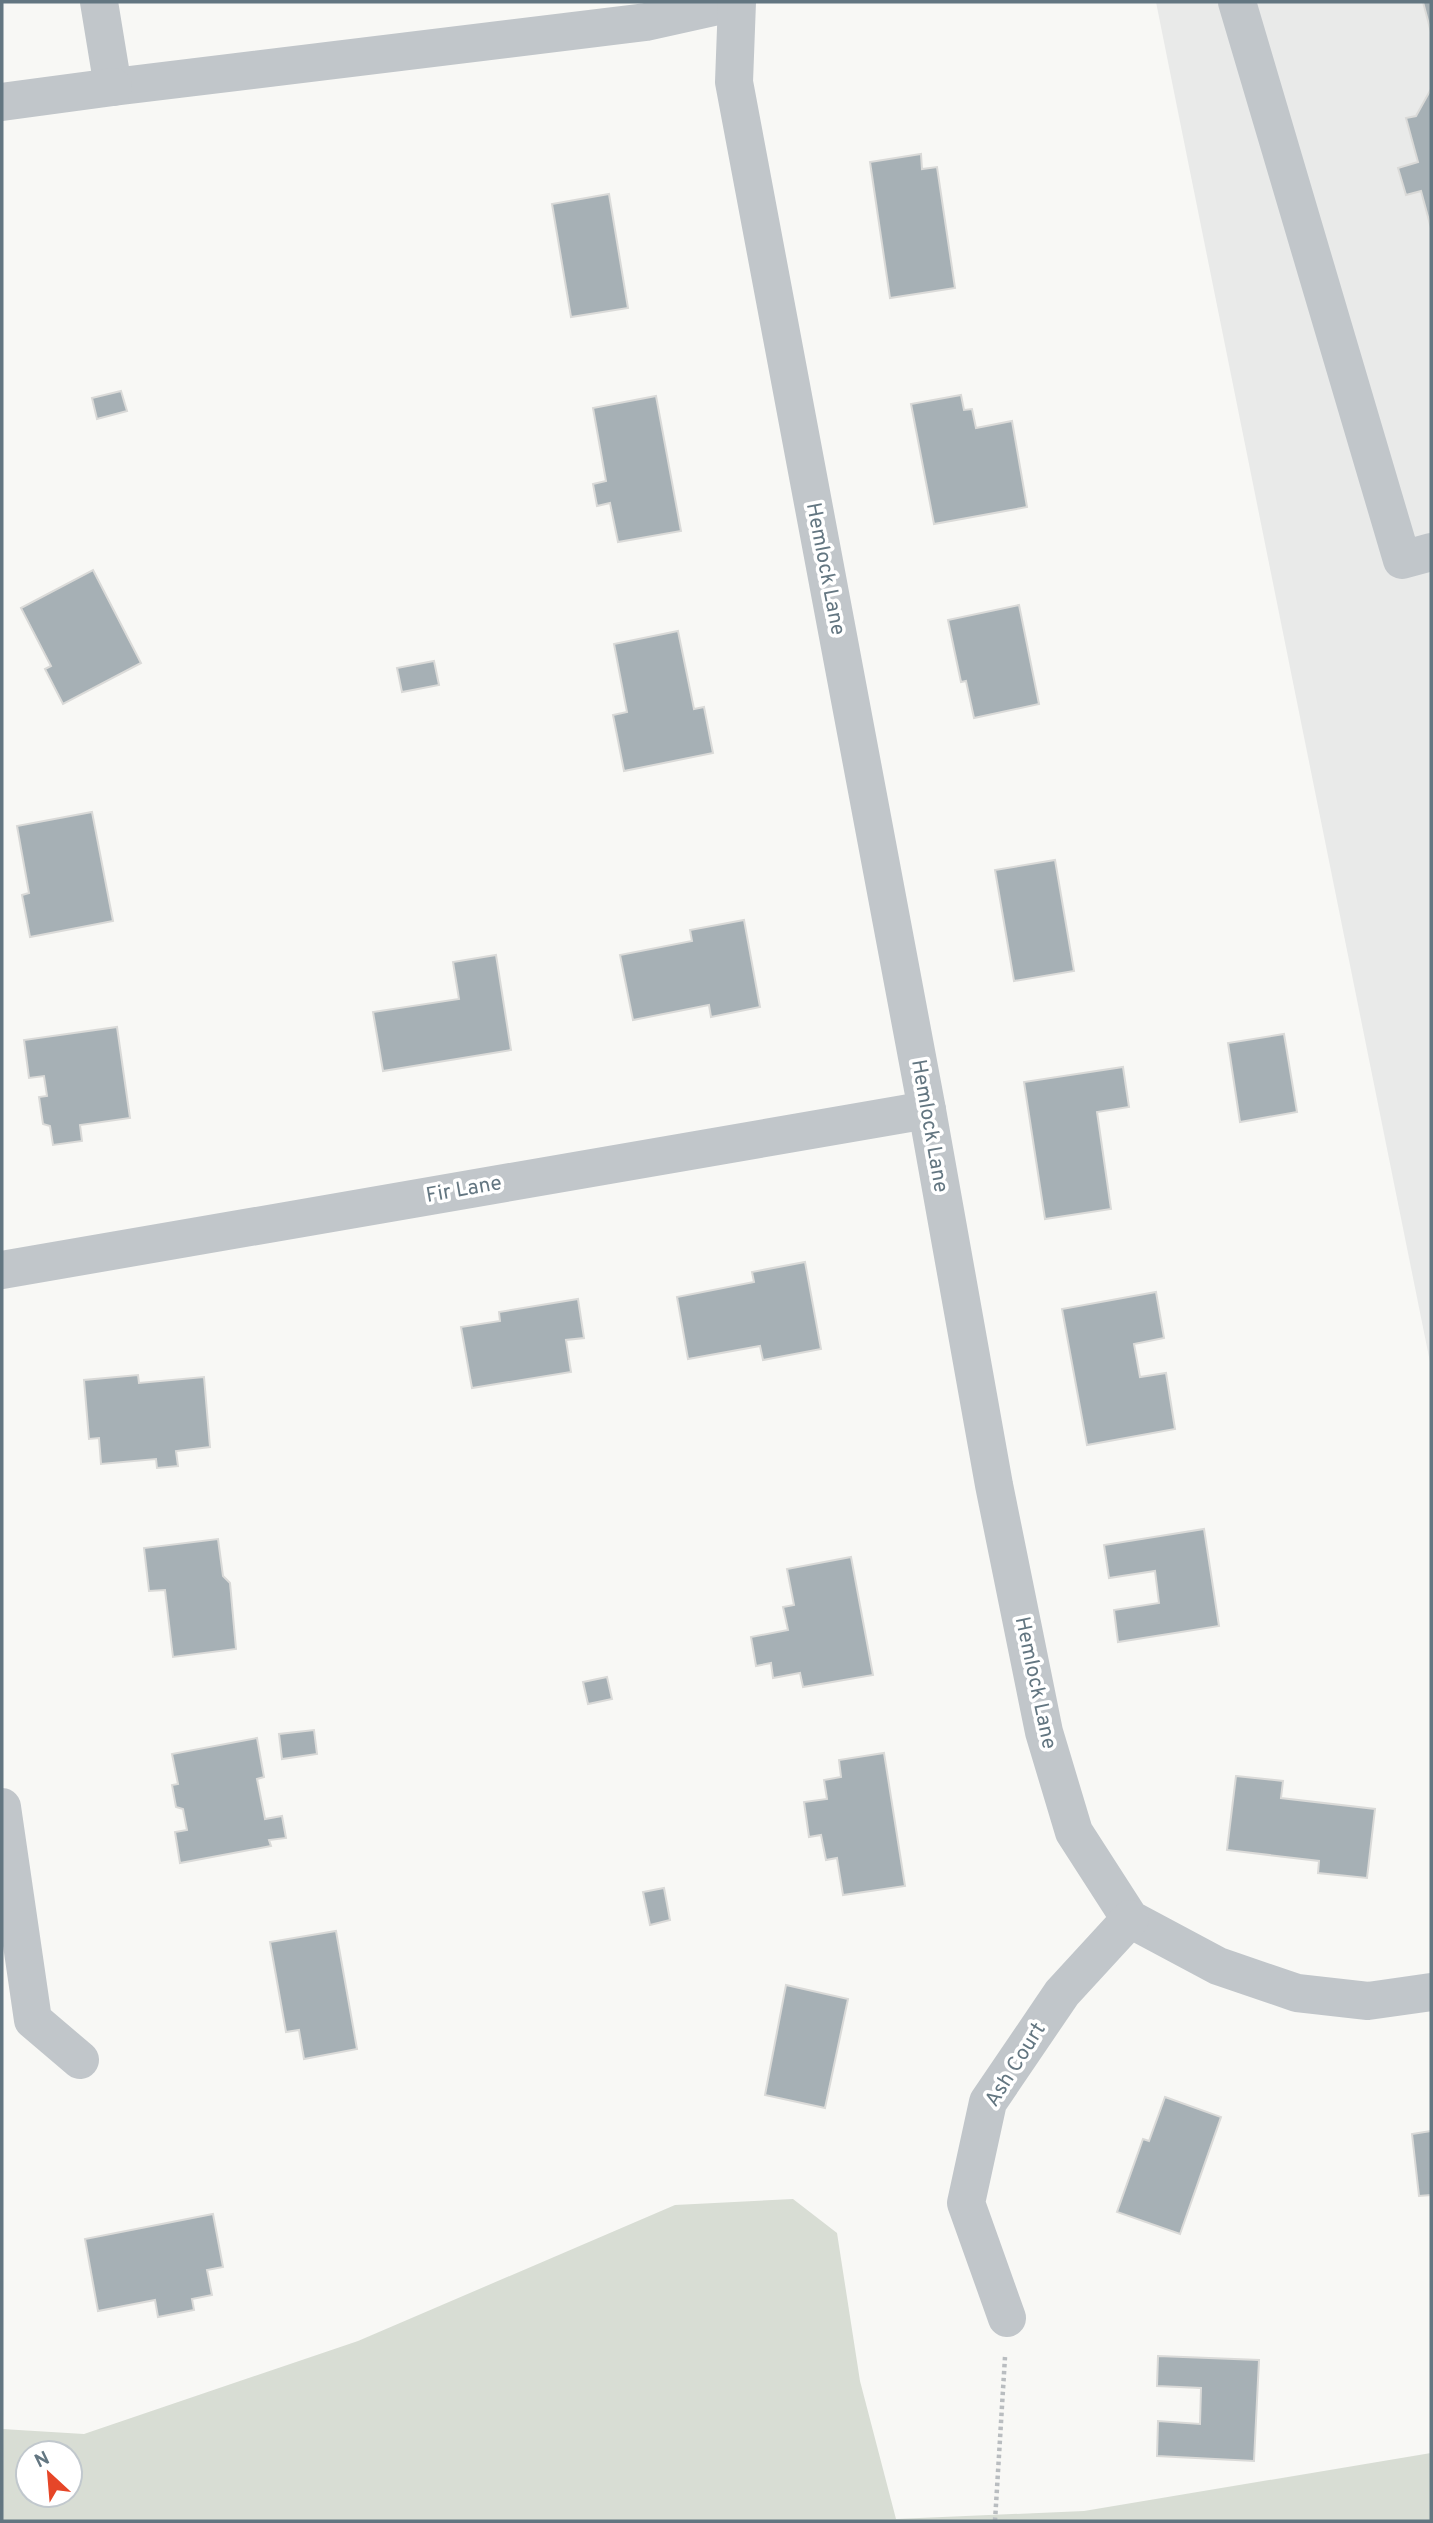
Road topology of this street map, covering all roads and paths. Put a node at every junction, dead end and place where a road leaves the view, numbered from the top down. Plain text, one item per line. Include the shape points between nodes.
1 (99, 2) edge
2 (737, 2) edge
3 (1237, 2) edge
4 (113, 87) junction
5 (2, 102) edge
6 (1431, 552) edge
7 (927, 1110) junction
8 (2, 1270) edge
9 (2, 1807) edge
10 (1130, 1919) junction
11 (1431, 1992) edge
12 (80, 2060) dead end
13 (1007, 2318) joint
14 (995, 2521) edge

1 - 4 street
2 - 4 street via 646,22
2 - 7 street, Hemlock Lane via 734,82
3 - 6 street via 1402,560
4 - 5 street
7 - 8 street, Fir Lane
7 - 10 street, Hemlock Lane via 993,1485 1044,1732 1074,1832
9 - 12 street via 33,2020
10 - 11 street, Hemlock Lane via 1218,1966 1297,1993 1367,2001
10 - 13 street, Ash Court via 1062,1993 988,2102 966,2203
13 - 14 path

